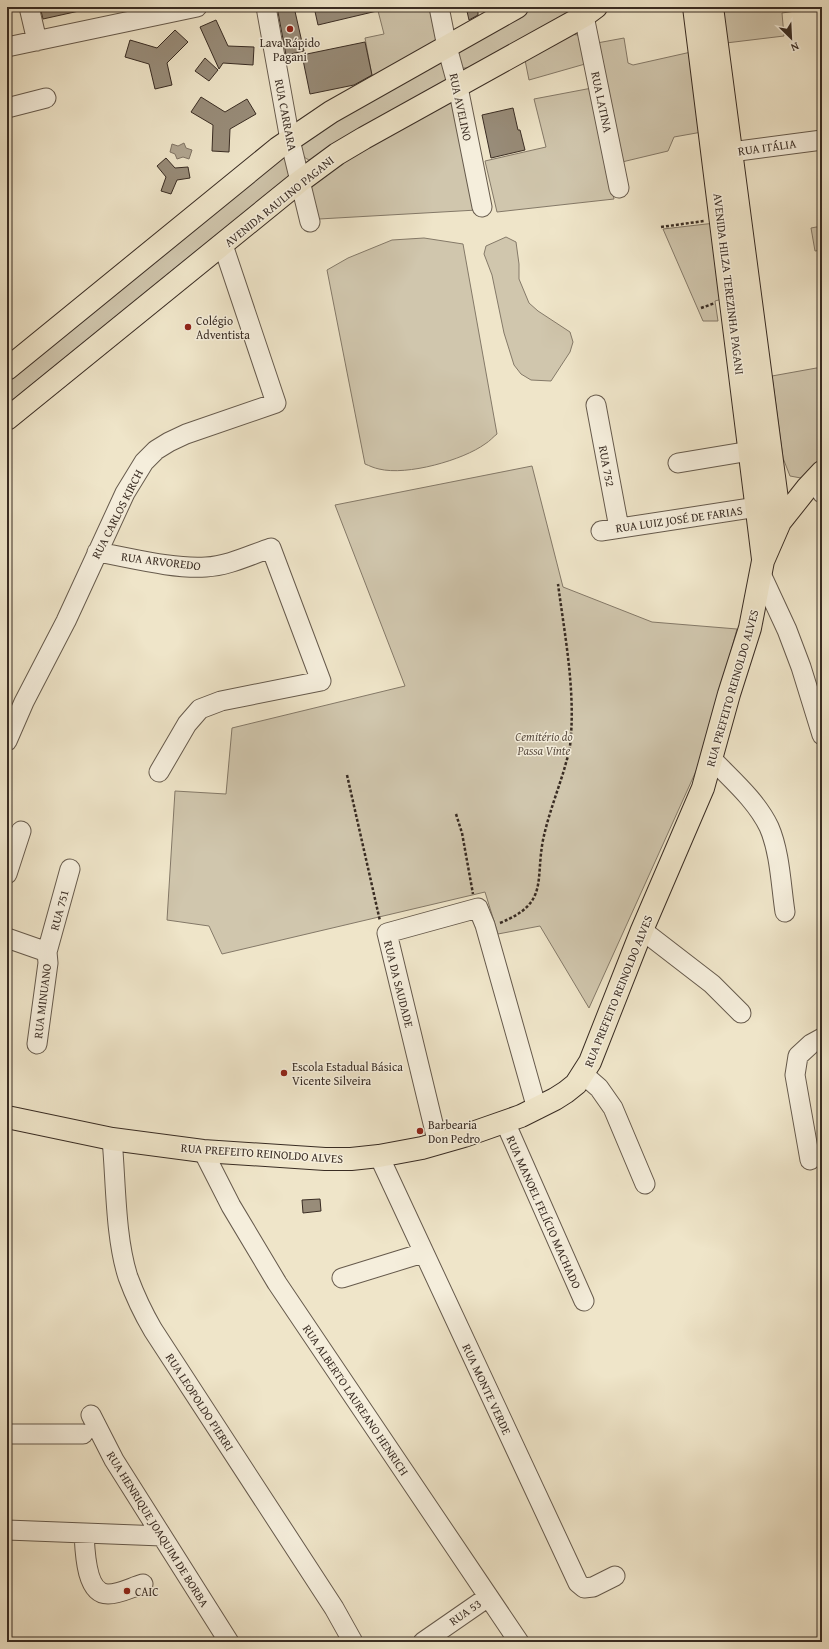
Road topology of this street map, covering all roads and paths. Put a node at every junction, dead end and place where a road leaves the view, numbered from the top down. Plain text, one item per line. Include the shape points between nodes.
1 (29, 7) edge
2 (196, 7) edge
3 (266, 7) edge
4 (440, 7) edge
5 (518, 7) edge
6 (694, 7) edge
7 (712, 7) edge
8 (590, 12) edge
9 (37, 41) junction
10 (7, 47) edge
11 (447, 47) junction
12 (458, 87) junction
13 (46, 98) dead end
14 (7, 108) edge
15 (290, 140) junction
16 (822, 140) edge
17 (723, 153) junction
18 (299, 182) junction
19 (619, 188) dead end
20 (482, 207) dead end
21 (721, 218) junction
22 (310, 222) dead end
23 (661, 227) dead end
24 (223, 245) junction
25 (7, 370) edge
26 (596, 405) dead end
27 (7, 419) edge
28 (750, 451) junction
29 (678, 463) dead end
30 (820, 481) edge
31 (756, 501) junction
32 (780, 522) junction
33 (610, 529) joint
34 (97, 552) junction
35 (762, 567) junction
36 (558, 584) dead end
37 (822, 735) edge
38 (7, 741) edge
39 (712, 759) junction
40 (159, 772) dead end
41 (347, 775) dead end
42 (456, 814) dead end
43 (21, 830) dead end
44 (70, 869) dead end
45 (7, 874) edge
46 (785, 912) dead end
47 (482, 916) junction
48 (642, 930) junction
49 (387, 933) junction
50 (7, 938) edge
51 (47, 952) junction
52 (741, 1012) dead end
53 (822, 1038) edge
54 (37, 1044) dead end
55 (583, 1074) junction
56 (537, 1109) junction
57 (7, 1117) edge
58 (505, 1122) junction
59 (112, 1139) junction
60 (438, 1144) junction
61 (203, 1151) junction
62 (379, 1156) junction
63 (810, 1160) dead end
64 (645, 1184) dead end
65 (423, 1254) junction
66 (342, 1278) dead end
67 (584, 1301) dead end
68 (91, 1415) dead end
69 (7, 1434) edge
70 (83, 1434) dead end
71 (7, 1530) edge
72 (84, 1533) junction
73 (162, 1536) junction
74 (615, 1576) dead end
75 (143, 1584) dead end
76 (488, 1597) junction
77 (229, 1642) edge
78 (353, 1642) edge
79 (423, 1642) edge
80 (519, 1642) edge

1 - 9 street
2 - 9 street
3 - 15 street, RUA CARRARA
4 - 11 street, RUA AVELINO
5 - 11 main road
6 - 17 main road, AVENIDA HILZA TEREZINHA PAGANI
7 - 17 main road, AVENIDA HILZA TEREZINHA PAGANI
8 - 12 main road, AVENIDA RAULINO PAGANI
8 - 19 street, RUA LATINA
9 - 10 street
11 - 12 street, RUA AVELINO
11 - 15 main road via 331,112
12 - 18 main road, AVENIDA RAULINO PAGANI via 336,154
12 - 20 street, RUA AVELINO
13 - 14 street
15 - 18 street, RUA CARRARA
15 - 25 main road
16 - 17 street, RUA ITÁLIA
17 - 21 main road, AVENIDA HILZA TEREZINHA PAGANI
17 - 32 main road, AVENIDA HILZA TEREZINHA PAGANI
18 - 22 street, RUA CARRARA
18 - 24 main road, AVENIDA RAULINO PAGANI
21 - 23 path
21 - 28 main road, AVENIDA HILZA TEREZINHA PAGANI
24 - 27 main road, AVENIDA RAULINO PAGANI
24 - 34 street, RUA CARLOS KIRCH via 276,403 186,434 156,450 144,462 125,493
26 - 33 street, RUA 752
28 - 29 street
28 - 31 main road, AVENIDA HILZA TEREZINHA PAGANI
30 - 32 main road
31 - 32 main road
31 - 33 street, RUA LUIZ JOSÉ DE FARIAS
31 - 35 main road, AVENIDA HILZA TEREZINHA PAGANI
32 - 35 main road, RUA PREFEITO REINOLDO ALVES
34 - 38 street, RUA CARLOS KIRCH
34 - 40 street, RUA ARVOREDO via 168,564 207,567 271,548 321,682 221,701 200,709 187,724
35 - 37 street via 801,667
35 - 39 main road, RUA PREFEITO REINOLDO ALVES via 750,628
36 - 47 path via 567,649 572,716 570,748 543,840 536,896 524,910 497,925
39 - 46 street via 755,804 769,828 776,851
39 - 48 main road, RUA PREFEITO REINOLDO ALVES via 703,788
41 - 49 path via 379,920
42 - 47 path via 462,833 472,891
43 - 45 street
44 - 51 street, RUA 751
47 - 49 street, RUA DA SAUDADE
47 - 56 street
48 - 52 street via 712,984
48 - 55 main road, RUA PREFEITO REINOLDO ALVES via 598,1043
49 - 60 street, RUA DA SAUDADE
50 - 51 street, RUA MINUANO
51 - 54 street, RUA MINUANO via 48,963
53 - 63 street via 798,1056 795,1074
55 - 56 main road, RUA PREFEITO REINOLDO ALVES via 566,1092
55 - 64 street via 600,1088 614,1108
56 - 58 main road, RUA PREFEITO REINOLDO ALVES
57 - 59 main road, RUA PREFEITO REINOLDO ALVES
58 - 60 main road, RUA PREFEITO REINOLDO ALVES
58 - 67 street, RUA MANOEL FELÍCIO MACHADO
59 - 61 main road, RUA PREFEITO REINOLDO ALVES
59 - 78 street, RUA LEOPOLDO PIERRI via 123,1253 128,1276 144,1314 334,1608
60 - 62 main road, RUA PREFEITO REINOLDO ALVES
61 - 62 main road, RUA PREFEITO REINOLDO ALVES via 325,1159
61 - 76 street, RUA ALBERTO LAUREANO HENRICH via 231,1206 277,1283
62 - 65 street, RUA MONTE VERDE
65 - 66 street
65 - 74 street, RUA MONTE VERDE via 578,1583 584,1588 593,1587
68 - 73 street, RUA HENRIQUE JOAQUIM DE BORBA via 114,1460
69 - 70 street
71 - 72 street
72 - 73 street
72 - 75 street via 91,1580 96,1590 106,1594
73 - 77 street, RUA HENRIQUE JOAQUIM DE BORBA
76 - 79 street, RUA 53
76 - 80 street, RUA ALBERTO LAUREANO HENRICH

